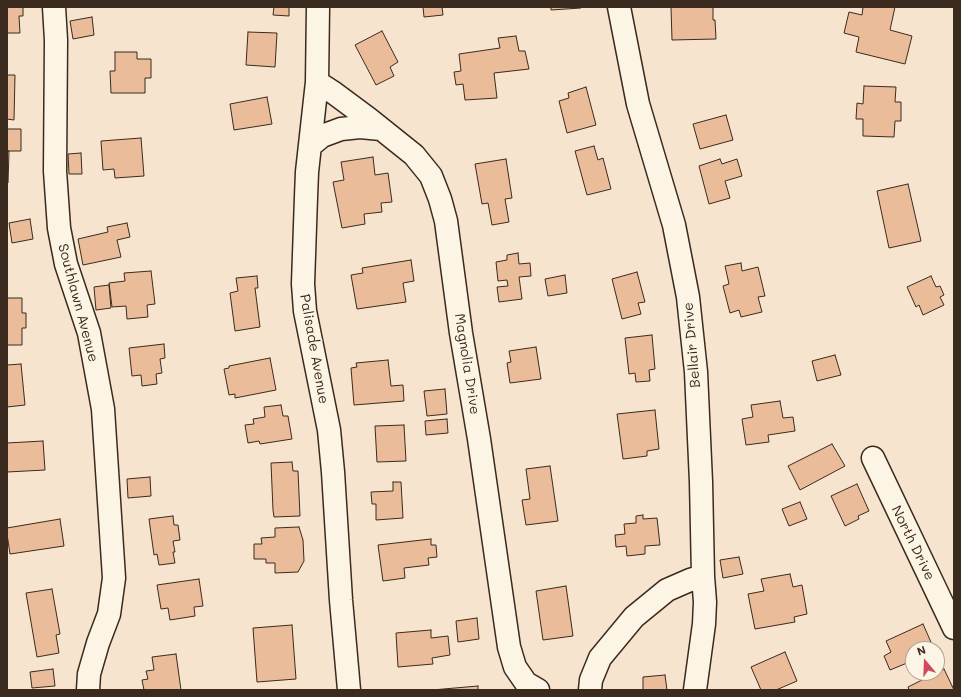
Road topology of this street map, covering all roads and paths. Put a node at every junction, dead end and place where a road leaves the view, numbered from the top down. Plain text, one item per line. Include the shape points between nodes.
1 (54, 7) edge
2 (318, 7) edge
3 (619, 7) edge
4 (317, 82) junction
5 (382, 129) junction
6 (310, 146) junction
7 (873, 458) dead end
8 (703, 576) junction
9 (954, 628) edge
10 (88, 690) edge
11 (349, 690) edge
12 (538, 690) edge
13 (590, 690) edge
14 (694, 690) edge

1 - 10 street, Southlawn Avenue via 54,171 59,228 66,264 89,333 103,409 114,578 109,614 88,674
2 - 4 street, Palisade Avenue
3 - 8 street, Bellair Drive via 638,104 674,225 688,297 696,372
4 - 5 street, Magnolia Drive
4 - 6 street, Palisade Avenue
5 - 6 street via 341,129 322,136
5 - 12 street, Magnolia Drive via 414,155 431,176 440,199 446,221 509,647 515,666 526,683
6 - 11 street, Palisade Avenue via 303,284 305,311 329,430
7 - 9 street, North Drive
8 - 13 street via 667,590 634,617 600,658 591,680
8 - 14 street, Bellair Drive via 704,624

